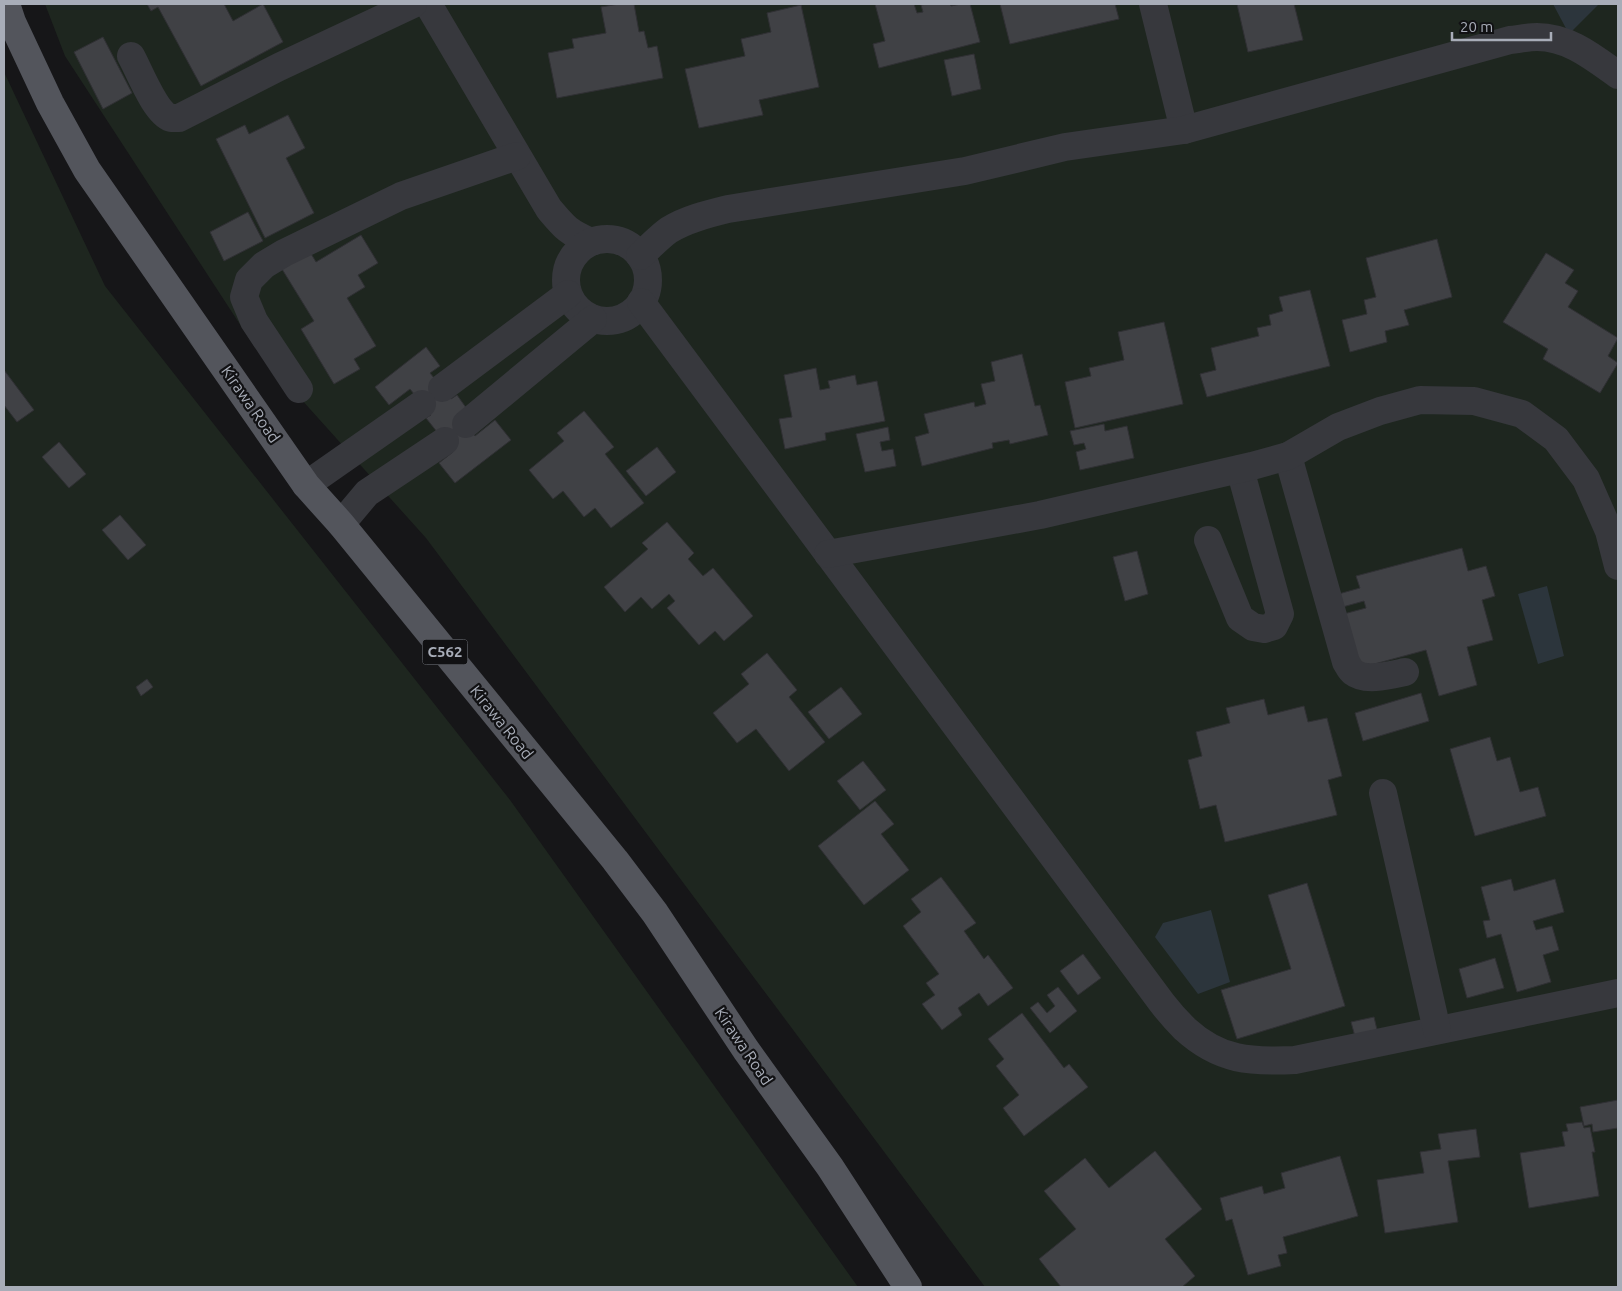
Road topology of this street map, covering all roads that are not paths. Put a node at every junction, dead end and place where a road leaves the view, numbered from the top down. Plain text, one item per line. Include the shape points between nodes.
1 (6, 4) edge
2 (412, 4) edge
3 (428, 4) edge
4 (1154, 4) edge
5 (131, 56) dead end
6 (1618, 75) edge
7 (1184, 130) junction
8 (516, 156) junction
9 (591, 242) junction
10 (640, 256) junction
11 (568, 294) junction
12 (641, 302) junction
13 (594, 319) junction
14 (299, 390) dead end
15 (466, 424) dead end
16 (444, 441) dead end
17 (1288, 456) junction
18 (1240, 469) junction
19 (306, 485) junction
20 (341, 524) junction
21 (1208, 540) dead end
22 (828, 554) junction
23 (1618, 566) edge
24 (1405, 672) dead end
25 (1383, 793) dead end
26 (1618, 993) edge
27 (1438, 1030) junction
28 (908, 1287) edge

1 - 19 main road, Kirawa Road / C562 via 50,102 87,170
2 - 5 street via 179,118 170,118 161,111
3 - 8 street
4 - 7 street
6 - 7 street via 1591,55 1563,41 1538,37 1510,40
7 - 10 street via 1065,148 965,171 728,210 683,222
8 - 9 street via 548,209 572,234
8 - 14 street via 401,196 284,253 264,265 249,280 244,297 254,321
9 - 10 street via 602,239 623,242
9 - 11 street via 574,255 566,274
10 - 12 street via 648,274 646,294
11 - 13 street via 578,309
11 - 19 street
12 - 13 street via 629,315 612,321
12 - 22 street
13 - 15 street
16 - 20 street via 367,493
17 - 18 street
17 - 23 street via 1338,427 1420,400 1474,401 1522,414 1556,439 1586,479 1609,531
17 - 24 street via 1346,662 1352,672 1362,676 1380,677
18 - 21 street via 1280,614 1274,626 1264,629 1253,627 1240,618
18 - 22 street via 1040,515
19 - 20 main road, Kirawa Road / C562
20 - 28 main road, Kirawa Road / C562 via 655,913 746,1050 830,1167
22 - 27 street via 1162,1003 1185,1029 1228,1055 1269,1061 1295,1060
25 - 27 street
26 - 27 street

